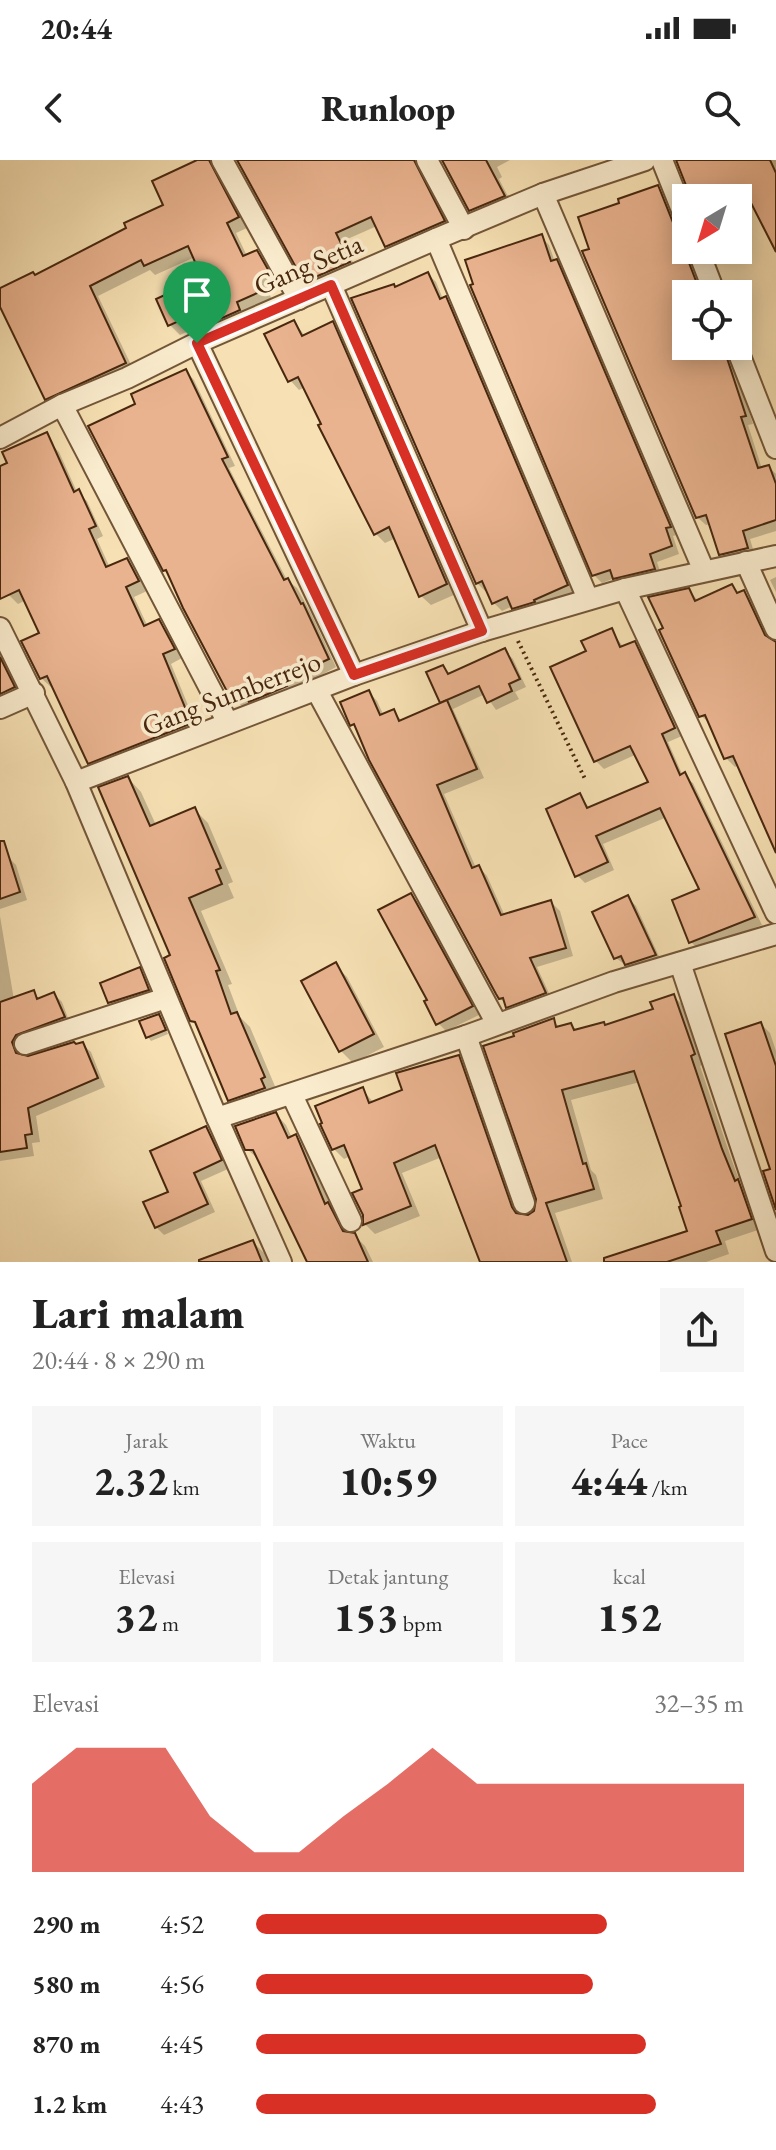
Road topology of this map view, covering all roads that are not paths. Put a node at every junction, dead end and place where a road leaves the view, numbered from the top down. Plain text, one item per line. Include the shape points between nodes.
1 (222, 160) edge
2 (427, 160) edge
3 (645, 160) edge
4 (662, 160) edge
5 (672, 185) edge
6 (543, 194) junction
7 (464, 229) junction
8 (436, 239) junction
9 (331, 285) junction
10 (299, 299) junction
11 (197, 343) junction
12 (741, 360) edge
13 (62, 405) junction
14 (0, 438) edge
15 (776, 448) edge
16 (776, 556) edge
17 (746, 562) junction
18 (704, 571) junction
19 (625, 589) junction
20 (588, 599) junction
21 (0, 628) edge
22 (776, 629) edge
23 (482, 631) junction
24 (354, 675) junction
25 (317, 691) junction
26 (34, 693) junction
27 (0, 708) edge
28 (228, 723) junction
29 (76, 782) junction
30 (776, 913) edge
31 (776, 934) edge
32 (680, 963) junction
33 (166, 998) junction
34 (497, 1024) junction
35 (466, 1036) junction
36 (25, 1044) dead end
37 (292, 1095) junction
38 (217, 1118) junction
39 (524, 1203) dead end
40 (351, 1221) dead end
41 (776, 1251) edge
42 (281, 1262) edge

1 - 10 street
2 - 7 street
3 - 6 street, Gang Setia
4 - 5 street
6 - 7 street, Gang Setia
6 - 18 street
7 - 8 street, Gang Setia
8 - 9 street, Gang Setia
8 - 20 street
9 - 10 street, Gang Setia
9 - 23 street
10 - 11 street, Gang Setia
11 - 13 street, Gang Setia
11 - 24 street
12 - 15 street
13 - 14 street, Gang Setia
13 - 28 street
16 - 17 street, Gang Sumberrejo
17 - 18 street, Gang Sumberrejo
17 - 22 street
18 - 19 street, Gang Sumberrejo
19 - 20 street, Gang Sumberrejo
19 - 30 street
20 - 23 street, Gang Sumberrejo
21 - 26 street
23 - 24 street, Gang Sumberrejo
24 - 25 street, Gang Sumberrejo
25 - 28 street, Gang Sumberrejo
25 - 34 street
26 - 27 street
26 - 29 street
28 - 29 street, Gang Sumberrejo
29 - 33 street
31 - 32 street
32 - 34 street
32 - 41 street
33 - 36 street
33 - 38 street
34 - 35 street
35 - 37 street
35 - 39 street
37 - 38 street
37 - 40 street
38 - 42 street

